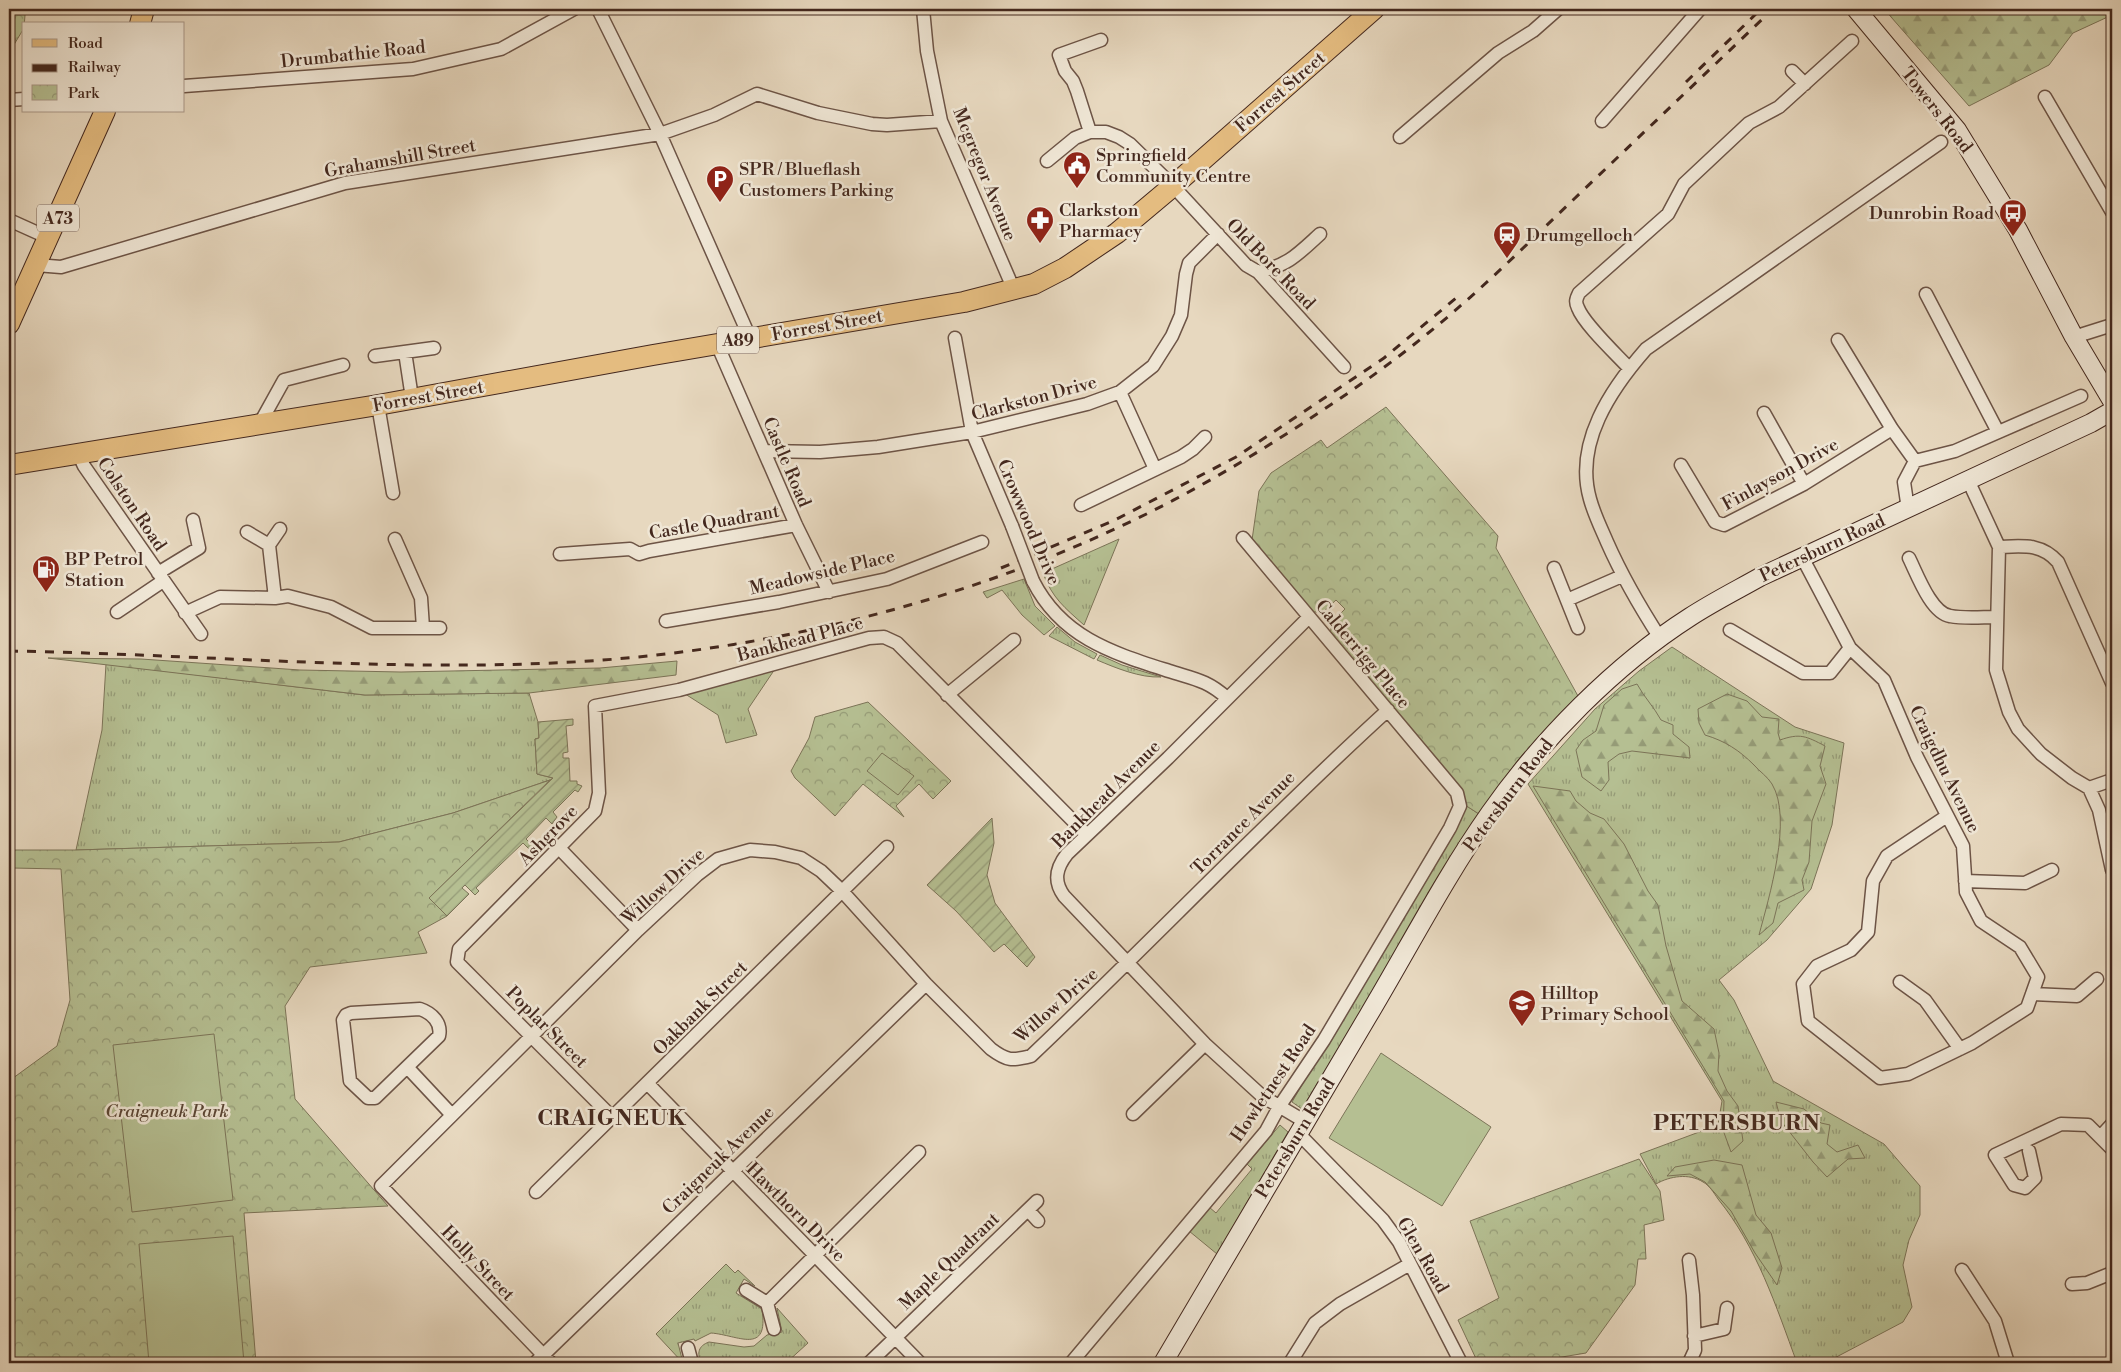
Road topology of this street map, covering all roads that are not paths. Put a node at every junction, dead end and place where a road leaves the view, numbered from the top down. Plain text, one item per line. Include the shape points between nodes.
1 (144, 9) edge
2 (574, 9) edge
3 (598, 9) edge
4 (923, 9) edge
5 (1374, 9) edge
6 (1558, 9) edge
7 (1700, 9) edge
8 (1856, 9) edge
9 (141, 22) edge
10 (1101, 40) dead end
11 (1852, 41) dead end
12 (1792, 71) dead end
13 (1805, 84) junction
14 (185, 86) edge
15 (22, 99) edge
16 (9, 100) edge
17 (2045, 105) dead end
18 (105, 112) edge
19 (941, 121) junction
20 (1602, 121) dead end
21 (1090, 132) junction
22 (660, 134) junction
23 (1400, 137) dead end
24 (1941, 142) dead end
25 (1047, 161) dead end
26 (1173, 186) junction
27 (2112, 212) edge
28 (9, 220) edge
29 (1218, 234) junction
30 (1320, 234) dead end
31 (49, 238) junction
32 (36, 265) junction
33 (1258, 272) junction
34 (1014, 290) junction
35 (1926, 294) dead end
36 (9, 324) edge
37 (2112, 325) edge
38 (2074, 337) junction
39 (750, 338) junction
40 (955, 338) dead end
41 (1838, 340) dead end
42 (717, 344) junction
43 (434, 348) dead end
44 (405, 352) junction
45 (375, 356) dead end
46 (342, 365) dead end
47 (1344, 367) dead end
48 (1629, 368) junction
49 (1120, 392) junction
50 (2081, 396) dead end
51 (412, 398) junction
52 (2112, 401) edge
53 (378, 404) junction
54 (2112, 411) edge
55 (1764, 413) dead end
56 (259, 425) junction
57 (1892, 429) junction
58 (972, 432) junction
59 (1998, 432) junction
60 (1205, 437) dead end
61 (764, 451) junction
62 (78, 453) junction
63 (1915, 461) junction
64 (9, 465) edge
65 (1681, 465) dead end
66 (1155, 469) junction
67 (1968, 480) junction
68 (1804, 484) junction
69 (393, 493) dead end
70 (1081, 505) dead end
71 (1908, 509) junction
72 (193, 520) dead end
73 (796, 525) junction
74 (280, 530) dead end
75 (247, 532) dead end
76 (1243, 538) dead end
77 (395, 539) dead end
78 (982, 542) dead end
79 (269, 545) junction
80 (1999, 547) junction
81 (560, 554) dead end
82 (1802, 557) junction
83 (1909, 558) dead end
84 (1554, 568) dead end
85 (1622, 576) junction
86 (161, 577) junction
87 (829, 592) junction
88 (275, 598) junction
89 (1567, 600) junction
90 (117, 612) dead end
91 (185, 613) junction
92 (1308, 618) junction
93 (1997, 618) junction
94 (666, 620) dead end
95 (423, 628) junction
96 (440, 628) dead end
97 (1578, 628) dead end
98 (1730, 630) dead end
99 (201, 634) dead end
100 (1660, 638) junction
101 (1014, 640) dead end
102 (1850, 648) junction
103 (2112, 683) edge
104 (947, 694) junction
105 (1227, 698) junction
106 (594, 706) joint
107 (1388, 710) junction
108 (2112, 780) edge
109 (2089, 788) junction
110 (1457, 793) joint
111 (1947, 816) junction
112 (1088, 835) junction
113 (887, 847) dead end
114 (560, 849) junction
115 (2052, 870) dead end
116 (2112, 870) edge
117 (1965, 881) junction
118 (842, 891) junction
119 (638, 930) junction
120 (457, 962) joint
121 (1127, 964) junction
122 (2098, 979) dead end
123 (1900, 982) dead end
124 (926, 984) junction
125 (2032, 994) junction
126 (530, 1037) junction
127 (1205, 1044) junction
128 (1960, 1049) junction
129 (408, 1068) junction
130 (648, 1084) junction
131 (1279, 1107) junction
132 (1133, 1114) dead end
133 (452, 1115) junction
134 (612, 1117) junction
135 (2112, 1124) edge
136 (1301, 1127) junction
137 (2100, 1137) junction
138 (2112, 1149) edge
139 (2029, 1151) dead end
140 (919, 1152) dead end
141 (731, 1171) junction
142 (381, 1186) joint
143 (536, 1192) dead end
144 (1038, 1221) dead end
145 (814, 1255) junction
146 (1688, 1260) dead end
147 (1410, 1264) junction
148 (1962, 1270) dead end
149 (2112, 1272) edge
150 (2072, 1284) dead end
151 (746, 1290) dead end
152 (767, 1303) junction
153 (1727, 1308) dead end
154 (774, 1329) dead end
155 (1694, 1336) junction
156 (895, 1338) junction
157 (688, 1348) dead end
158 (543, 1361) edge
159 (692, 1363) edge
160 (869, 1363) edge
161 (920, 1363) edge
162 (1071, 1363) edge
163 (1163, 1363) edge
164 (1290, 1363) edge
165 (1461, 1363) edge
166 (1689, 1363) edge
167 (2008, 1363) edge

1 - 9 main road
2 - 14 street, Drumbathie Road via 501,49 413,69
3 - 22 street
4 - 19 street, Mcgregor Avenue via 927,51
5 - 26 main road, Forrest Street / A89
6 - 23 street via 1533,31 1498,53
7 - 20 street
8 - 38 main road, Towers Road via 1957,130 2018,230
10 - 21 street via 1059,55 1064,71 1077,91
11 - 13 street
12 - 13 street
13 - 48 street via 1779,107 1749,123 1684,184 1668,214 1579,293 1576,300 1584,318
15 - 16 street
17 - 27 street
18 - 31 main road, A73
19 - 22 street, Grahamshill Street via 872,124 818,113 758,94 714,115
19 - 34 street, Mcgregor Avenue
21 - 25 street via 1075,138
21 - 26 street, Old Bore Road via 1106,132 1130,144
22 - 32 street, Grahamshill Street via 345,183 61,267
22 - 39 street
24 - 48 street via 1646,349
26 - 29 street, Old Bore Road
26 - 34 main road, Forrest Street / A89 via 1117,233 1065,268
28 - 31 street
29 - 33 street, Old Bore Road via 1246,266
29 - 49 street, Clarkston Drive via 1189,262 1181,315 1172,336 1152,366
30 - 33 street via 1278,267
31 - 32 main road, A73
32 - 36 main road, A73
33 - 47 street, Old Bore Road
34 - 39 main road, Forrest Street / A89 via 964,302
35 - 59 street
37 - 38 street
38 - 52 main road, Towers Road
39 - 42 main road, Forrest Street / A89
40 - 58 street, Crowwood Drive
41 - 57 street
42 - 51 main road, Forrest Street / A89
42 - 61 street, Castle Road
43 - 44 street
44 - 45 street
44 - 51 street
46 - 56 street via 284,380
48 - 85 street via 1611,393 1593,431 1587,480 1595,513
49 - 58 street, Clarkston Drive via 1087,404
49 - 66 street
50 - 59 street
51 - 53 main road, Forrest Street / A89
53 - 56 main road, Forrest Street / A89
53 - 69 street
54 - 67 main road, Petersburn Road
55 - 68 street
56 - 62 main road, Forrest Street / A89
57 - 63 street
57 - 68 street, Finlayson Drive
58 - 61 street, Clarkston Drive via 878,447 820,452
58 - 105 street, Crowwood Drive, bridge via 1033,581 1047,606 1085,638 1114,653 1208,683
59 - 63 street via 1955,451
60 - 66 street via 1181,457
61 - 73 street, Castle Road
62 - 64 main road, Forrest Street / A89
62 - 86 street, Colston Road
63 - 71 street via 1904,482
65 - 68 street, Finlayson Drive via 1715,522 1724,525
66 - 70 street
67 - 71 main road, Petersburn Road
67 - 80 street
71 - 82 main road, Petersburn Road
72 - 86 street, Colston Road via 199,548
73 - 81 street, Castle Quadrant via 639,554 630,549
73 - 87 street, Castle Road
74 - 79 street
75 - 79 street
76 - 92 street, Calderrigg Place
77 - 95 street via 420,598
78 - 87 street, Meadowside Place via 887,579
79 - 88 street
80 - 93 street
80 - 103 street via 2039,548 2049,552 2058,562
82 - 100 main road, Petersburn Road via 1716,601
82 - 102 street, Craigdhu Avenue
83 - 93 street via 1940,613
84 - 89 street
85 - 89 street
85 - 100 street
86 - 90 street
86 - 91 street, Colston Road
87 - 94 street, Meadowside Place
88 - 91 street via 220,597
88 - 95 street via 288,596 331,607 372,628
89 - 97 street
91 - 99 street, Colston Road
92 - 105 street, Bankhead Avenue
92 - 107 street, Calderrigg Place
93 - 109 street via 1996,670 2018,729 2041,754
95 - 96 street
98 - 102 street via 1803,673 1830,673
100 - 136 main road, Petersburn Road via 1604,685 1555,733 1490,812
101 - 104 street
102 - 111 street, Craigdhu Avenue via 1884,680
104 - 106 street, Bankhead Place via 897,643 877,637 679,690
104 - 112 street, Bankhead Place
105 - 112 street, Bankhead Avenue
106 - 114 street, Ashgrove via 600,793 595,811
107 - 110 street, Calderrigg Place
107 - 121 street, Torrance Avenue via 1308,783
108 - 109 street
109 - 116 street via 2099,810
110 - 131 street, Howletnest Road via 1460,806 1450,828 1324,1040
111 - 117 street, Craigdhu Avenue via 1963,846
111 - 128 street, Craigdhu Avenue via 1887,856 1873,881 1868,932 1851,950 1817,966 1803,984 1808,1021 1880,1078 1908,1074
112 - 121 street, Bankhead Avenue via 1061,862 1056,879 1058,888
113 - 118 street, Oakbank Street
114 - 119 street
114 - 120 street, Ashgrove via 459,949
115 - 117 street via 2025,884
117 - 125 street, Craigdhu Avenue via 1966,892 1981,922 2020,947 2038,977
118 - 119 street, Willow Drive via 801,858 750,850 718,859 696,875
118 - 124 street, Willow Drive
118 - 130 street, Oakbank Street
119 - 126 street, Willow Drive
120 - 126 street, Poplar Street
121 - 124 street, Willow Drive via 1031,1056 1015,1060 1002,1058 991,1049
121 - 127 street, Bankhead Avenue
122 - 125 street via 2077,996
123 - 128 street via 1925,1000
124 - 141 street, Craigneuk Avenue
125 - 128 street, Craigdhu Avenue via 2027,1008
126 - 133 street, Willow Drive
126 - 134 street, Poplar Street
127 - 131 street, Bankhead Avenue via 1262,1096
127 - 132 street
129 - 129 street via 375,1098 368,1098 350,1081 343,1020 346,1015 420,1009 428,1012 436,1021 439,1036
129 - 133 street
130 - 134 street, Oakbank Street
130 - 141 street, Hawthorn Drive
131 - 136 street, Bankhead Avenue
131 - 162 street, Howletnest Road via 1266,1131
133 - 142 street, Willow Drive
134 - 143 street, Oakbank Street
135 - 137 street
136 - 147 street, Glen Road via 1383,1220
136 - 163 main road, Petersburn Road
137 - 138 street
137 - 139 street via 2088,1125 2061,1124 1996,1155 2014,1185 2025,1188 2035,1178
140 - 145 street
141 - 145 street, Hawthorn Drive
141 - 158 street, Craigneuk Avenue
142 - 158 street, Holly Street
144 - 156 street, Maple Quadrant via 1032,1206
145 - 152 street
145 - 156 street, Hawthorn Drive
146 - 155 street
147 - 164 street via 1315,1322
147 - 165 street, Glen Road
148 - 167 street via 1995,1321
149 - 150 street
151 - 152 street
152 - 154 street
153 - 155 street via 1724,1328
155 - 166 street via 1694,1350
156 - 160 street, Maple Quadrant
156 - 161 street, Hawthorn Drive
157 - 159 street

